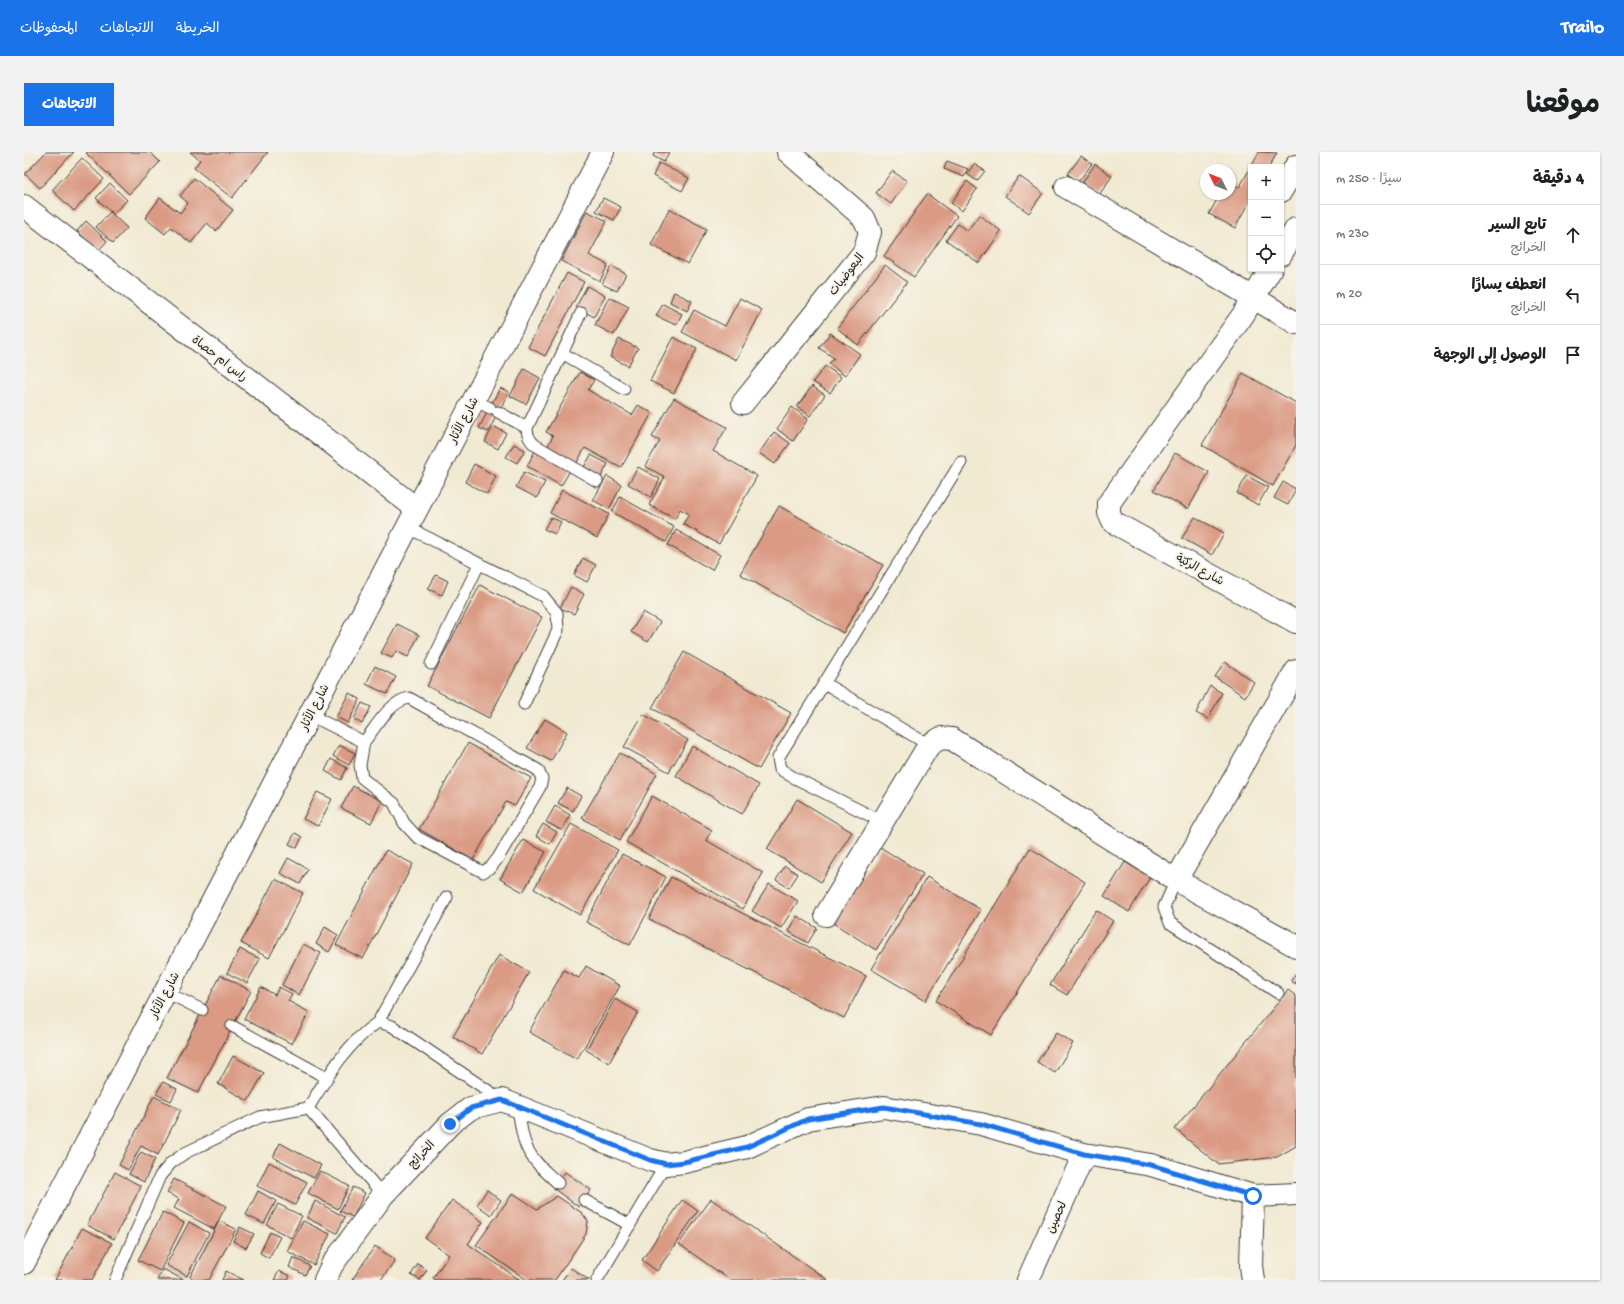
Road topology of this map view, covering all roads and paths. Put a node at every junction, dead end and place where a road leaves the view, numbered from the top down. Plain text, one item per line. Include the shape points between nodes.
1 (603, 152) edge
2 (788, 152) edge
3 (1296, 166) edge
4 (1284, 186) edge
5 (1066, 187) dead end
6 (24, 206) edge
7 (1296, 229) edge
8 (1284, 249) edge
9 (1269, 272) edge
10 (1253, 298) junction
11 (581, 314) dead end
12 (1296, 323) edge
13 (562, 353) junction
14 (624, 389) dead end
15 (743, 403) dead end
16 (487, 407) junction
17 (526, 428) junction
18 (961, 462) dead end
19 (598, 481) dead end
20 (412, 518) junction
21 (479, 564) junction
22 (1296, 622) edge
23 (431, 664) dead end
24 (1296, 671) edge
25 (824, 683) junction
26 (524, 704) dead end
27 (310, 715) junction
28 (364, 742) junction
29 (930, 745) junction
30 (882, 822) junction
31 (1176, 880) junction
32 (447, 897) dead end
33 (826, 915) dead end
34 (1296, 946) edge
35 (166, 992) junction
36 (1278, 993) dead end
37 (202, 1010) dead end
38 (378, 1022) junction
39 (232, 1026) dead end
40 (327, 1078) junction
41 (510, 1103) junction
42 (308, 1108) junction
43 (1084, 1154) junction
44 (666, 1164) junction
45 (558, 1183) dead end
46 (1296, 1194) edge
47 (383, 1195) junction
48 (1253, 1196) junction
49 (584, 1200) dead end
50 (630, 1225) junction
51 (24, 1263) edge
52 (115, 1280) edge
53 (325, 1280) edge
54 (597, 1280) edge
55 (1028, 1280) edge
56 (1253, 1280) edge

1 - 16 street, شارع الآثار
2 - 15 street, البعوضيات via 864,218 870,232 864,252
3 - 4 street
5 - 10 street
6 - 20 street, راس ام حصاة
7 - 8 street
9 - 10 street
10 - 12 street
10 - 22 street, شارع الركيّة via 1109,502 1109,513 1113,522
11 - 13 lane
13 - 14 lane
13 - 17 lane
16 - 17 lane
16 - 20 street, شارع الآثار
17 - 19 lane via 528,437 535,445
18 - 25 lane
20 - 21 lane
20 - 27 street, شارع الآثار
21 - 23 lane
21 - 26 lane via 543,596 557,613 558,630
24 - 31 street
25 - 29 lane
25 - 30 lane via 778,758 780,769
27 - 28 lane
27 - 35 street, شارع الآثار
28 - 28 lane via 360,765 362,778 394,803 404,823 417,837 483,872 498,858 540,787 542,779 538,770 409,698 401,700 388,711
29 - 30 street
29 - 31 street via 941,738 952,739
30 - 33 street
31 - 34 street
31 - 36 lane via 1164,907 1170,923
32 - 38 lane
35 - 37 lane
35 - 51 street, شارع الآثار
38 - 40 lane via 366,1030 343,1054
38 - 41 lane via 392,1026
39 - 40 lane
40 - 42 lane
41 - 44 street via 650,1160
41 - 45 lane via 528,1153 537,1165
41 - 47 street, الخرائج via 471,1108 450,1124
42 - 47 lane
42 - 52 lane via 260,1117 185,1153 171,1163 160,1176
43 - 44 street via 981,1124 884,1107 808,1119 747,1147
43 - 48 street via 1151,1165
43 - 55 street, لحصين
44 - 50 lane
46 - 48 street
47 - 53 street, الخرائج via 332,1265
48 - 56 street
49 - 50 lane
50 - 54 lane

